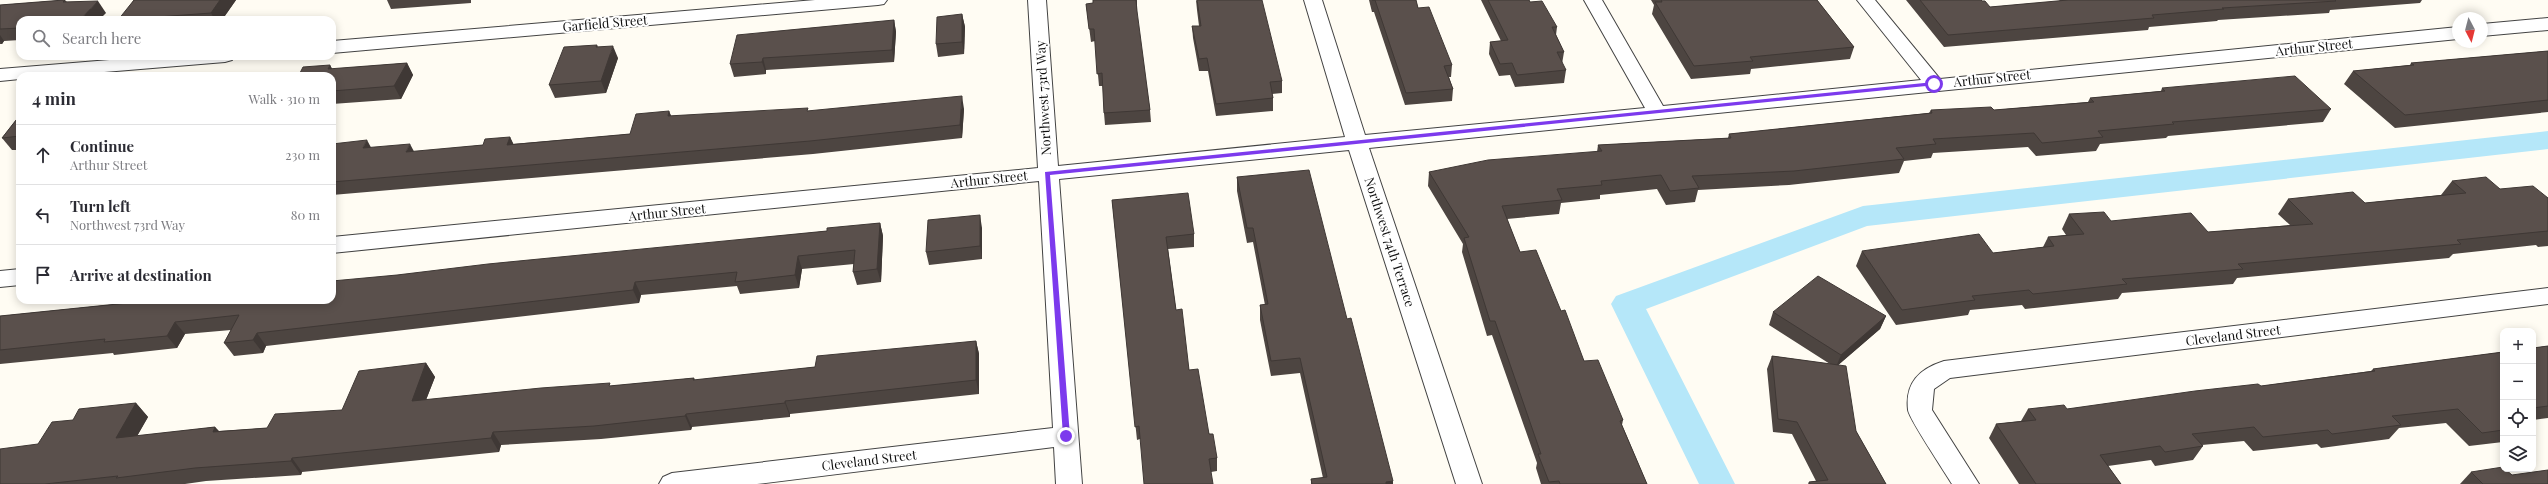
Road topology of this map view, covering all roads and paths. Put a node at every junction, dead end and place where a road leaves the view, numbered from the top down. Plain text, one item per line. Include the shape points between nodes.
1 (878, 0) edge
2 (1037, 0) edge
3 (1313, 0) edge
4 (1593, 0) edge
5 (1866, 0) edge
6 (2548, 24) edge
7 (2488, 29) edge
8 (2452, 33) edge
9 (336, 47) edge
10 (178, 60) edge
11 (36, 72) edge
12 (16, 74) edge
13 (0, 75) edge
14 (1934, 84) junction
15 (1657, 112) junction
16 (1357, 142) junction
17 (1047, 173) junction
18 (336, 245) edge
19 (16, 277) edge
20 (0, 279) edge
21 (2548, 296) edge
22 (1066, 436) junction
23 (672, 484) edge
24 (1069, 484) edge
25 (1469, 484) edge
26 (1966, 484) edge

1 - 9 street, Garfield Street
2 - 17 street, Northwest 73rd Way
3 - 16 street, Northwest 74th Terrace
4 - 15 street
5 - 14 street
6 - 7 street
8 - 14 street, Arthur Street
10 - 11 street
12 - 13 street
14 - 15 street, Arthur Street
15 - 16 street, Arthur Street
16 - 17 street, Arthur Street
16 - 25 street, Northwest 74th Terrace
17 - 18 street, Arthur Street
17 - 22 street, Northwest 73rd Way
19 - 20 street
21 - 26 street, Cleveland Street via 1944,370 1922,385 1920,411
22 - 23 street, Cleveland Street
22 - 24 street, Northwest 73rd Way

